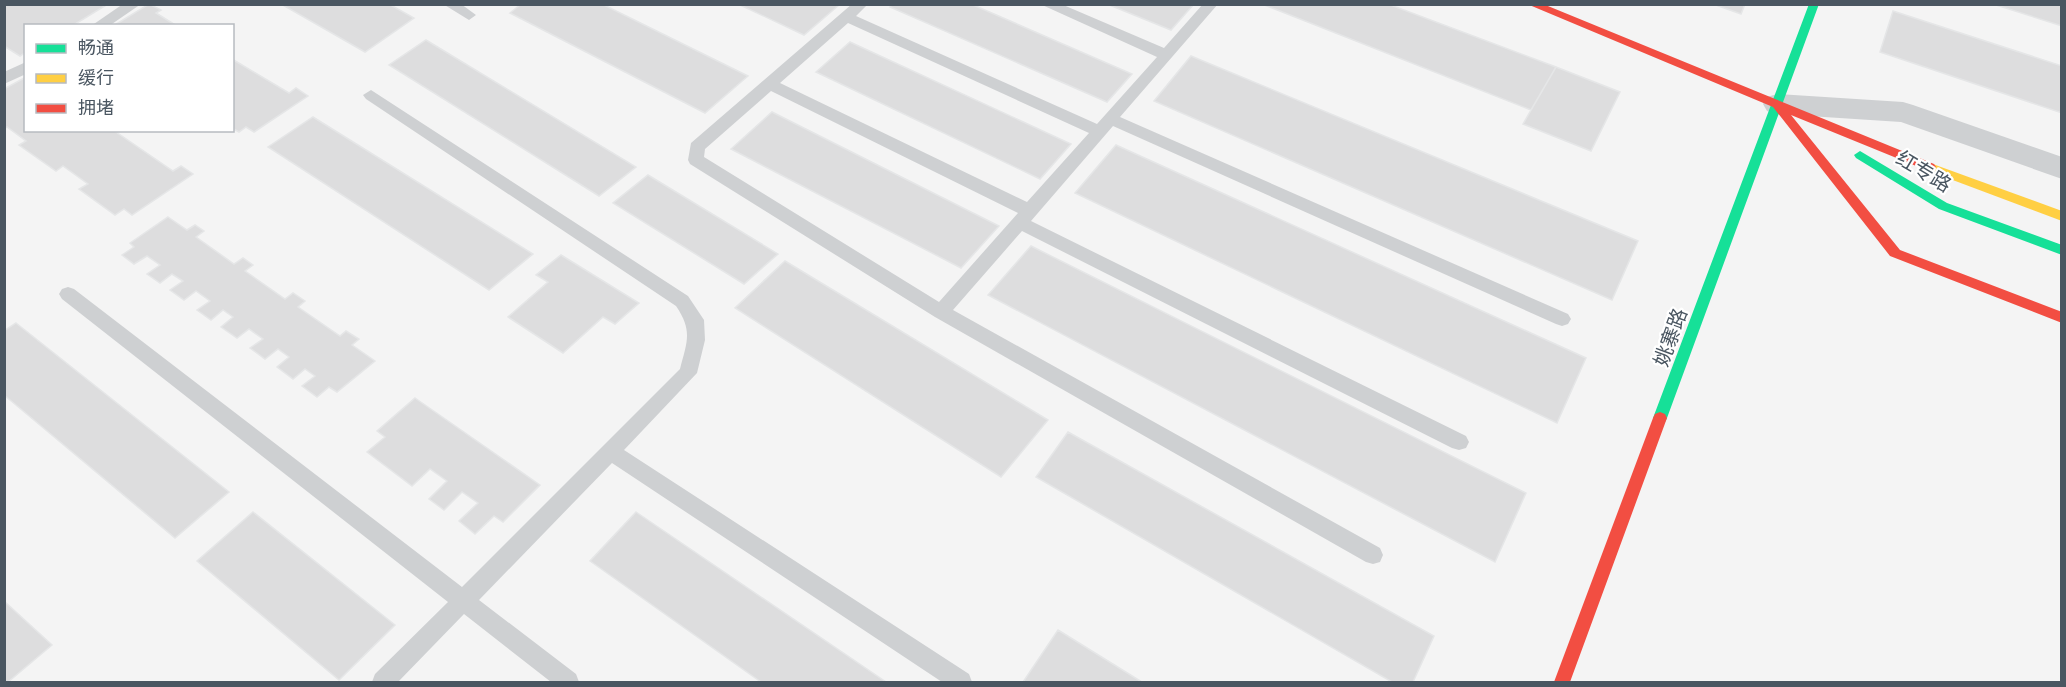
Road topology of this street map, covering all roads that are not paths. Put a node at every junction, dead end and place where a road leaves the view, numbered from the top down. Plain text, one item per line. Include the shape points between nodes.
1 (134, 4) edge
2 (450, 4) edge
3 (861, 4) edge
4 (1047, 4) edge
5 (1211, 4) edge
6 (1532, 4) edge
7 (1814, 4) edge
8 (469, 15) dead end
9 (846, 17) junction
10 (101, 24) edge
11 (1166, 55) junction
12 (24, 68) edge
13 (4, 80) edge
14 (770, 84) junction
15 (371, 95) dead end
16 (1777, 104) junction
17 (1105, 125) junction
18 (2061, 168) edge
19 (2061, 216) edge
20 (1025, 217) junction
21 (2061, 250) edge
22 (68, 294) dead end
23 (941, 312) junction
24 (2061, 318) edge
25 (1562, 319) dead end
26 (1459, 442) dead end
27 (611, 452) junction
28 (1373, 555) dead end
29 (463, 601) junction
30 (382, 682) edge
31 (568, 682) edge
32 (961, 682) edge
33 (1562, 682) edge

1 - 10 lane
2 - 8 lane
3 - 9 lane
4 - 11 lane
5 - 11 lane
6 - 16 street, 红专路
7 - 16 street, 姚寨路
9 - 14 lane
9 - 17 lane
11 - 17 lane
12 - 13 lane
14 - 20 lane
14 - 23 lane via 697,147 696,160
15 - 27 lane via 681,301 695,320 696,340 688,374
16 - 18 street via 1903,112
16 - 19 street, 红专路
16 - 21 street, 红专路 via 1942,206
16 - 24 street via 1895,253
16 - 33 street, 姚寨路
17 - 20 lane
17 - 25 lane
20 - 23 lane
20 - 26 lane
22 - 29 lane
23 - 28 lane
27 - 29 lane
27 - 32 lane
29 - 30 lane
29 - 31 lane

